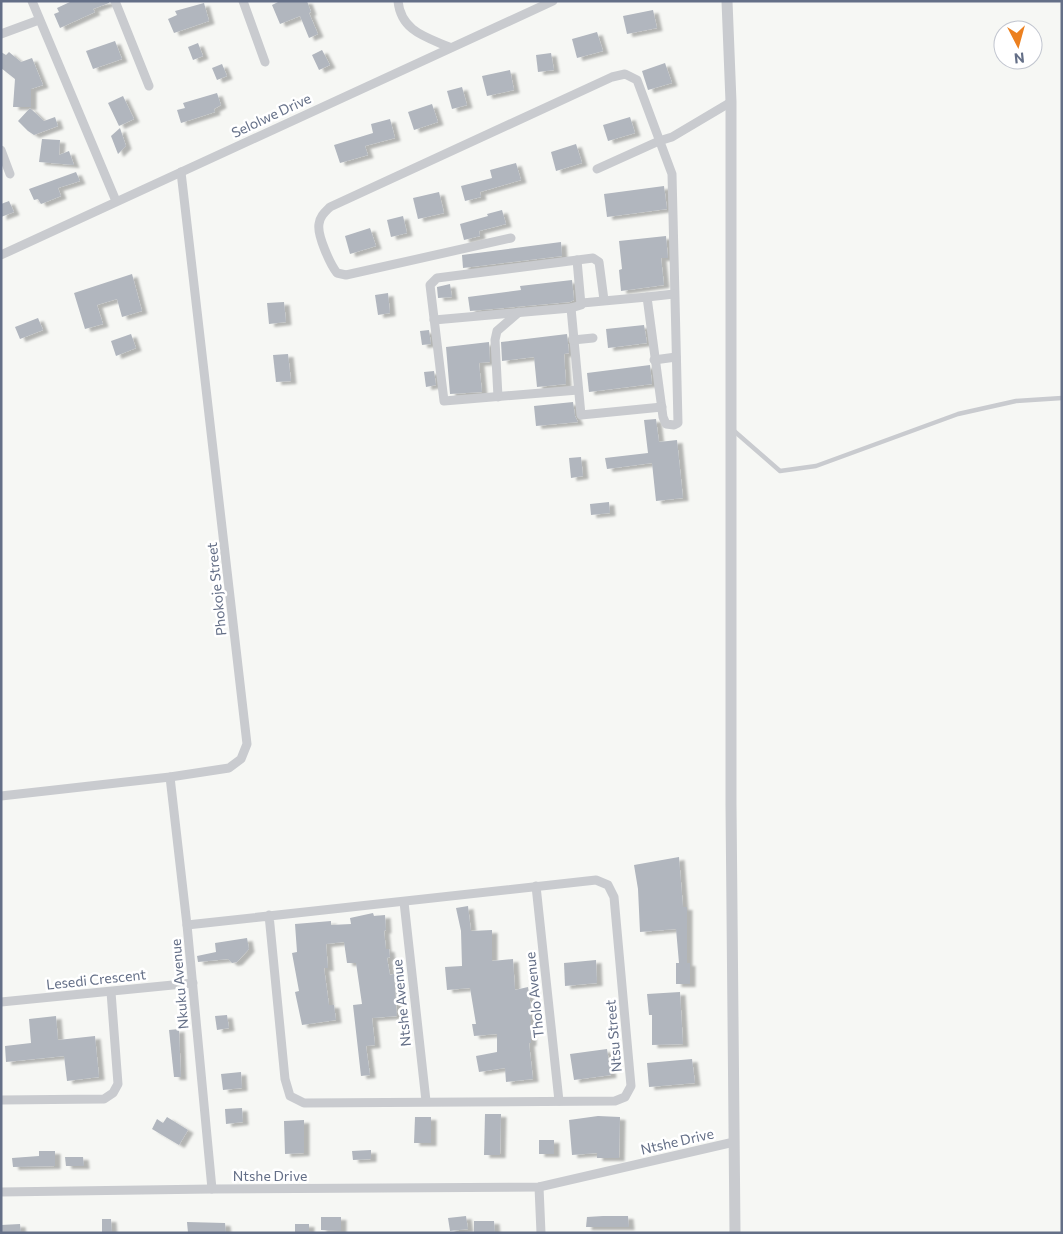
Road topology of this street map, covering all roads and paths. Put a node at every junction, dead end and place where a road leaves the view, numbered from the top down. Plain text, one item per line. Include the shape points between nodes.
1 (32, 1) edge
2 (115, 1) edge
3 (243, 1) edge
4 (398, 1) edge
5 (553, 1) edge
6 (727, 1) edge
7 (39, 20) junction
8 (1, 34) edge
9 (449, 47) junction
10 (265, 62) dead end
11 (149, 86) dead end
12 (731, 102) junction
13 (659, 141) junction
14 (1, 150) edge
15 (597, 169) dead end
16 (181, 172) junction
17 (10, 174) dead end
18 (116, 201) junction
19 (511, 238) dead end
20 (1, 256) edge
21 (577, 260) junction
22 (674, 294) junction
23 (647, 297) junction
24 (604, 300) junction
25 (582, 303) junction
26 (571, 308) junction
27 (519, 312) junction
28 (434, 320) junction
29 (593, 338) dead end
30 (573, 340) junction
31 (676, 358) junction
32 (654, 360) junction
33 (578, 390) junction
34 (498, 397) junction
35 (1062, 398) edge
36 (662, 407) junction
37 (732, 429) junction
38 (170, 777) junction
39 (1, 796) edge
40 (536, 886) junction
41 (404, 902) junction
42 (269, 916) junction
43 (187, 925) junction
44 (193, 983) junction
45 (111, 992) junction
46 (1, 1002) edge
47 (1, 1100) edge
48 (426, 1101) junction
49 (558, 1101) junction
50 (734, 1142) junction
51 (539, 1187) junction
52 (212, 1189) junction
53 (1, 1192) edge
54 (541, 1233) edge
55 (735, 1233) edge

1 - 7 street
2 - 11 street
3 - 10 street
4 - 9 street via 406,24 416,34
5 - 9 street, Selolwe Drive
6 - 12 street
7 - 8 street
7 - 18 street
9 - 16 street, Selolwe Drive
12 - 13 street via 672,137
12 - 37 street
13 - 15 street
13 - 19 street via 637,80 625,74 612,76 330,207 322,215 319,230 332,267 337,273 346,275
13 - 22 street via 672,174
14 - 17 street
16 - 18 street, Selolwe Drive
16 - 38 street, Phokoje Street via 247,744 241,759 229,768
18 - 20 street, Selolwe Drive
21 - 24 street via 598,259
21 - 25 street
21 - 28 street via 436,278 430,285
22 - 23 street
22 - 31 street
23 - 24 street
23 - 32 street
24 - 25 street
25 - 26 street
26 - 27 street
26 - 30 street
27 - 28 street
27 - 34 street via 497,331
28 - 34 street via 444,401
29 - 30 street
30 - 33 street
31 - 32 street
31 - 36 street via 678,422 666,424
32 - 36 street
33 - 34 street
33 - 36 street via 584,416
35 - 37 lane via 1016,400 958,414 816,466 780,471
37 - 50 street
38 - 39 street, Phokoje Street
38 - 43 street, Nkuku Avenue
40 - 41 street, Ntsu Street
40 - 49 street, Tholo Avenue
40 - 49 street, Ntsu Street via 596,880 608,886 614,897 631,1086 625,1096 615,1102
41 - 42 street, Ntsu Street
41 - 48 street, Ntshe Avenue
42 - 43 street, Ntsu Street
42 - 48 street, Ntsu Street via 285,1079 290,1096 304,1103
43 - 44 street, Nkuku Avenue
44 - 45 street, Lesedi Crescent
44 - 52 street, Nkuku Avenue
45 - 46 street, Lesedi Crescent
45 - 47 street via 118,1084 113,1093 104,1099
48 - 49 street, Ntsu Street
50 - 51 street, Ntshe Drive
50 - 55 street
51 - 52 street, Ntshe Drive
51 - 54 street
52 - 53 street, Ntshe Drive

